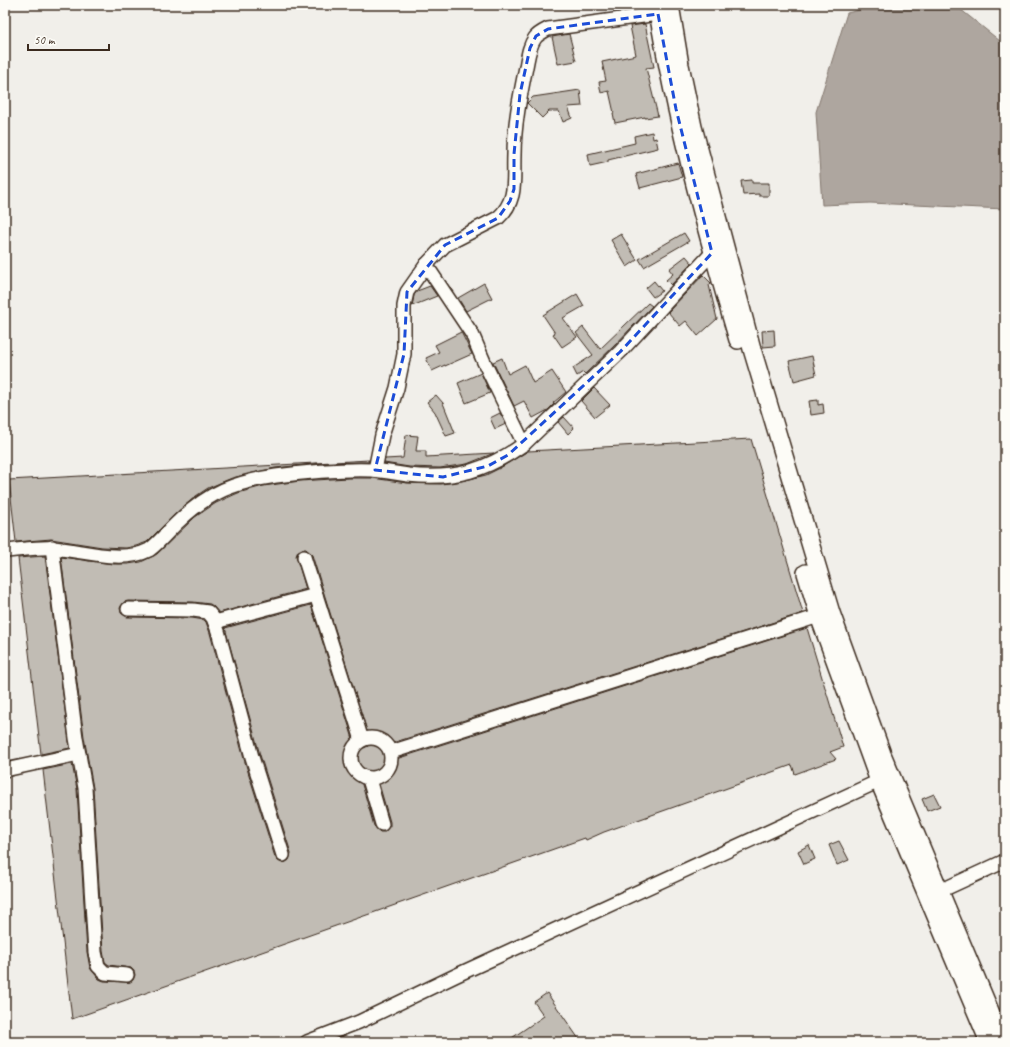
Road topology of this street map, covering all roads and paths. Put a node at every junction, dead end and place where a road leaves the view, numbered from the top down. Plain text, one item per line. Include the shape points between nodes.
1 (662, 8) edge
2 (715, 246) junction
3 (426, 265) junction
4 (524, 444) junction
5 (375, 470) junction
6 (52, 548) junction
7 (5, 552) edge
8 (304, 557) dead end
9 (316, 595) junction
10 (128, 609) dead end
11 (819, 616) junction
12 (215, 622) junction
13 (362, 740) junction
14 (391, 752) junction
15 (79, 754) junction
16 (5, 770) edge
17 (369, 779) junction
18 (879, 781) junction
19 (382, 824) dead end
20 (283, 855) dead end
21 (1005, 861) edge
22 (940, 891) junction
23 (126, 975) dead end
24 (307, 1042) edge
25 (989, 1042) edge
26 (1003, 1042) edge

1 - 2 main road via 680,65
1 - 3 street via 548,29 536,36 530,48 520,94 514,154 514,189 510,201 498,218 445,245
2 - 4 street via 620,352
2 - 11 main road
2 - 22 main road via 752,348 831,613 882,754
3 - 4 street via 472,334
3 - 5 street via 407,292 404,306 404,354
4 - 5 street via 488,466 443,477
5 - 6 street via 350,469 276,476 219,490 190,510 149,550 134,554 120,556
6 - 7 street
6 - 15 street
8 - 9 street
9 - 12 street
9 - 13 street
10 - 12 street via 208,612
11 - 14 street
11 - 18 main road
12 - 20 street via 252,757
13 - 14 street via 376,738 388,746
13 - 17 street via 353,750 351,762 357,774
14 - 17 street via 392,759 386,772
15 - 16 street
15 - 23 street via 85,788 95,952 98,966 104,973
17 - 19 street
18 - 24 street via 359,1022
18 - 25 main road
21 - 22 street
22 - 26 main road

